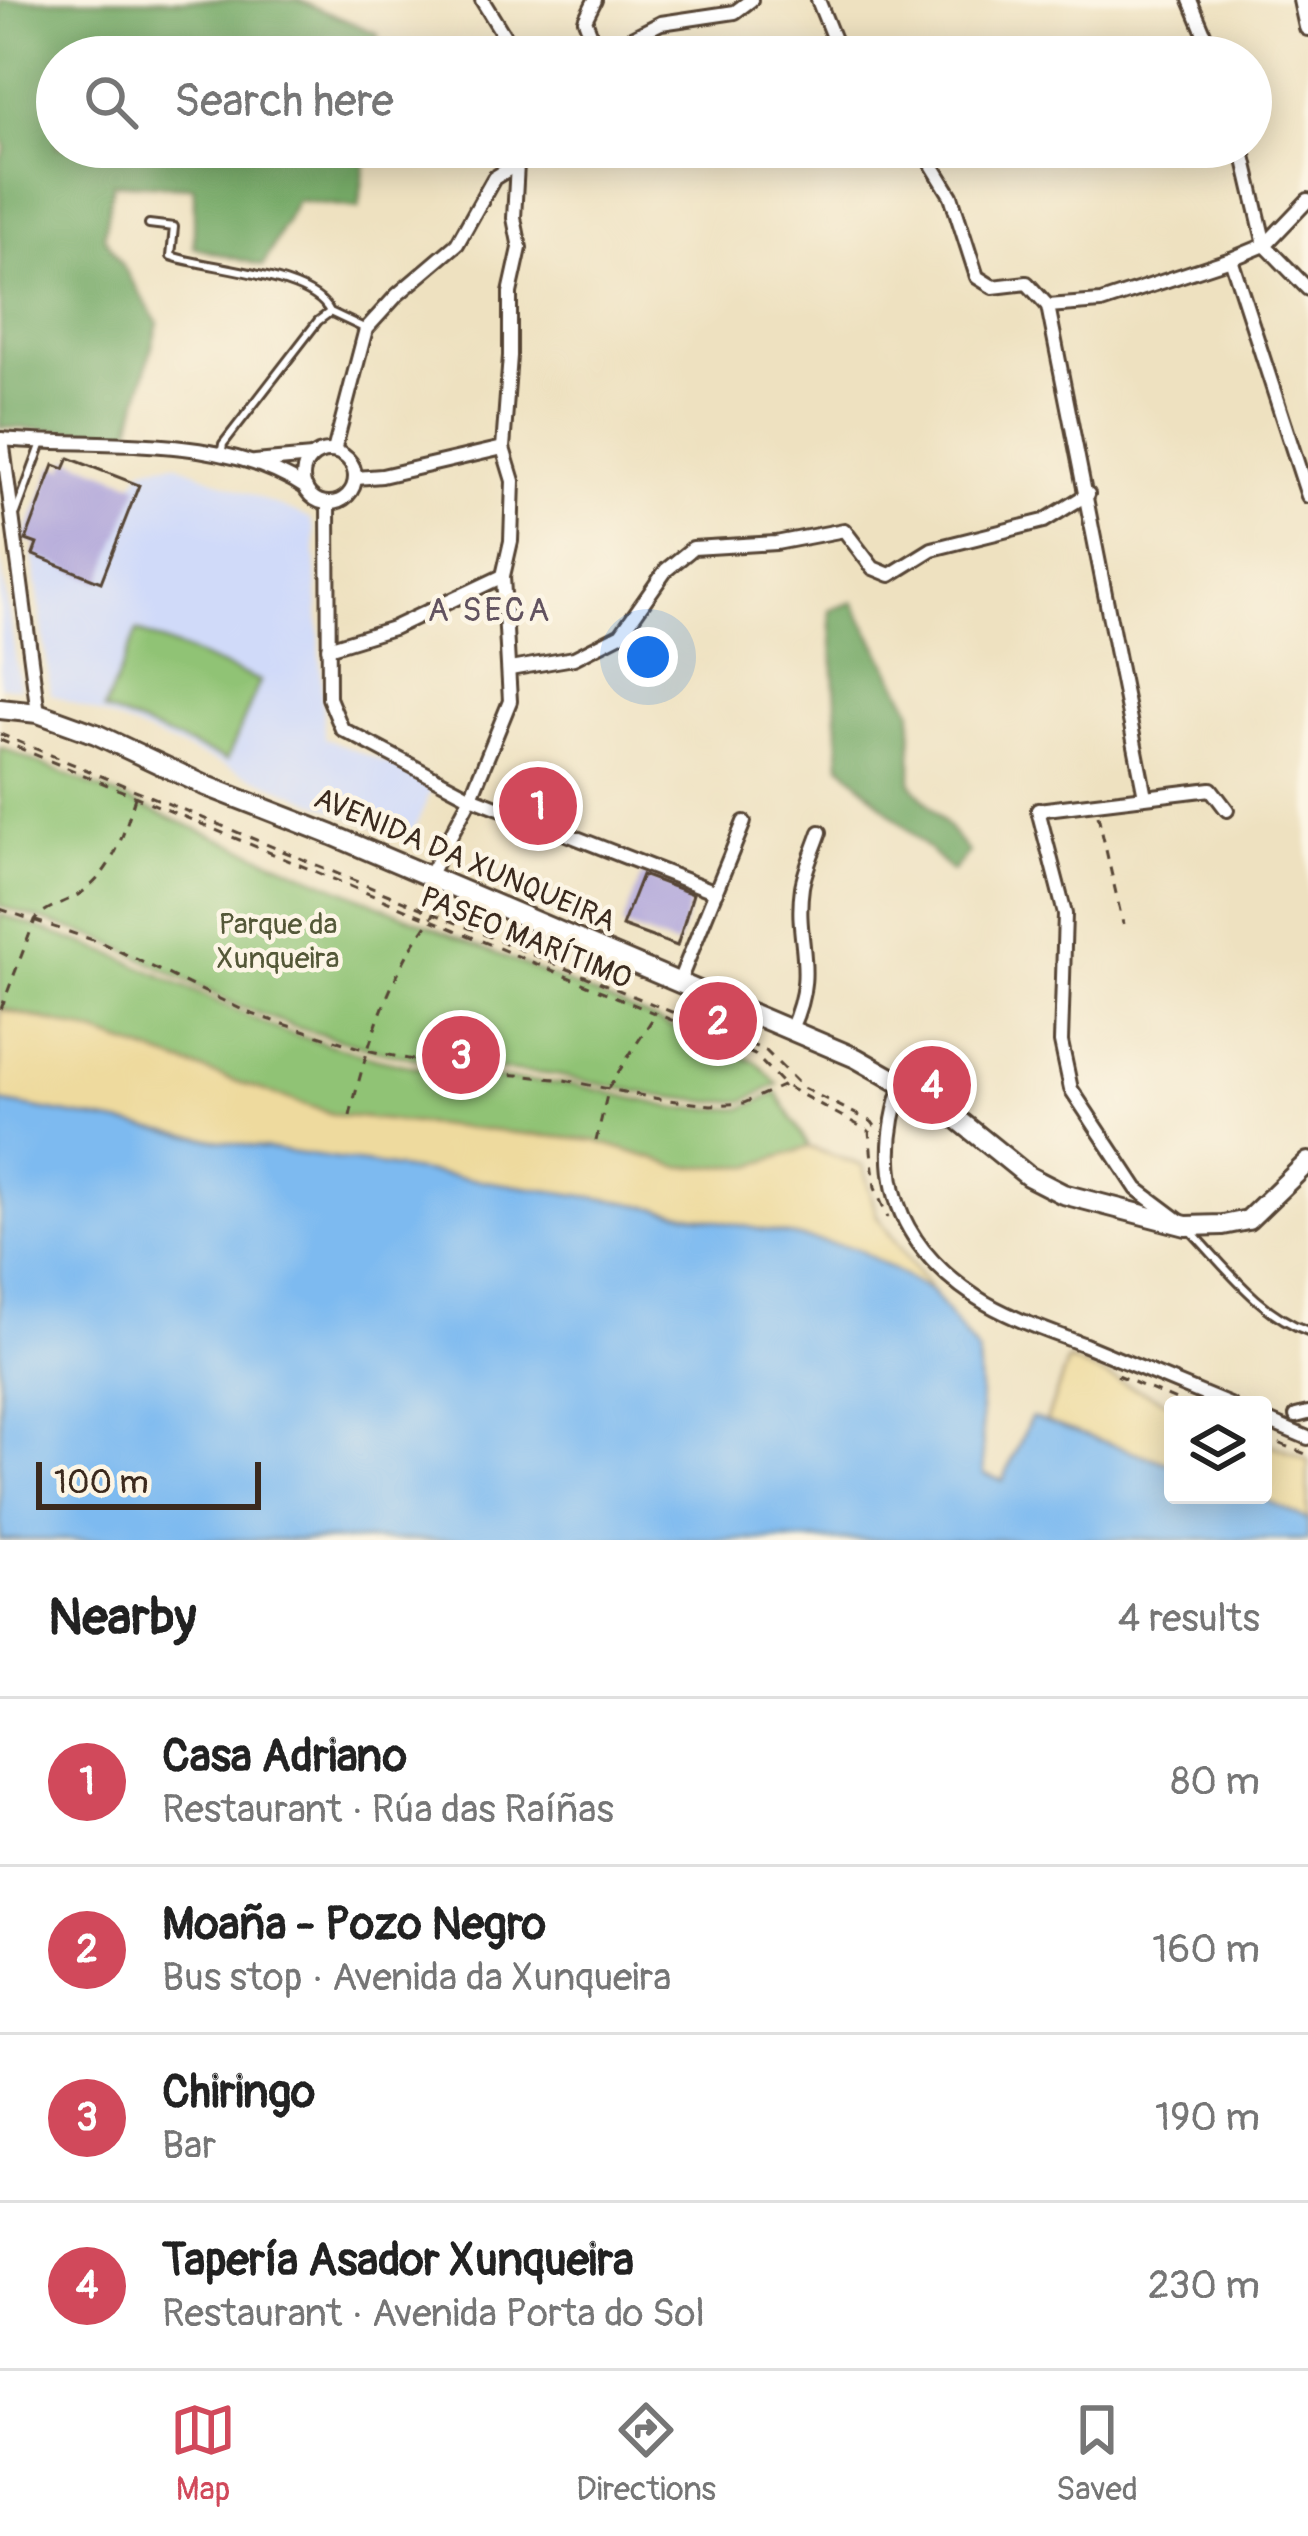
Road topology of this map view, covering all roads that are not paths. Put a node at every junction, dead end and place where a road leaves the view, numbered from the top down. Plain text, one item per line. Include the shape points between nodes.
1 (482, 0) edge
2 (595, 0) edge
3 (751, 0) edge
4 (818, 0) edge
5 (1190, 0) edge
6 (1303, 0) edge
7 (1308, 28) edge
8 (504, 36) edge
9 (590, 36) edge
10 (635, 36) edge
11 (833, 36) edge
12 (1205, 36) edge
13 (510, 168) edge
14 (517, 168) edge
15 (933, 168) edge
16 (1247, 168) edge
17 (1308, 200) edge
18 (149, 224) dead end
19 (1265, 245) junction
20 (1231, 259) junction
21 (1308, 289) edge
22 (1048, 306) junction
23 (330, 312) junction
24 (366, 329) junction
25 (1, 439) edge
26 (41, 443) junction
27 (503, 448) junction
28 (334, 451) junction
29 (221, 456) junction
30 (313, 457) junction
31 (248, 462) junction
32 (356, 478) junction
33 (306, 488) junction
34 (1088, 494) junction
35 (1308, 496) edge
36 (328, 503) junction
37 (12, 524) junction
38 (503, 576) junction
39 (328, 648) junction
40 (510, 669) junction
41 (0, 709) edge
42 (38, 713) junction
43 (1145, 796) junction
44 (472, 797) junction
45 (1227, 810) dead end
46 (744, 822) dead end
47 (820, 832) dead end
48 (438, 880) junction
49 (716, 892) junction
50 (678, 984) junction
51 (791, 1029) junction
52 (896, 1084) junction
53 (1308, 1162) edge
54 (1186, 1226) junction
55 (1308, 1331) edge
56 (1207, 1396) edge
57 (1272, 1423) edge
58 (1308, 1438) edge

1 - 8 street
2 - 9 street via 585,20
3 - 10 street via 735,12 661,23
4 - 11 street
5 - 12 street
6 - 7 street
13 - 24 street via 494,178 457,244
14 - 27 street via 520,248 510,293
15 - 22 street via 951,196 977,278 993,286 1028,283
16 - 19 street
17 - 19 street
18 - 23 lane via 174,226 171,256 273,277
19 - 20 street
19 - 21 street
20 - 22 street via 1101,302
20 - 35 street
22 - 34 street
23 - 24 lane
23 - 29 lane
24 - 28 street
25 - 26 street
25 - 37 street
26 - 29 street
26 - 37 lane
27 - 32 street
27 - 38 street via 513,481
28 - 30 street
28 - 32 street
29 - 31 street
30 - 31 street
30 - 33 street
31 - 33 street
32 - 36 street via 350,493
33 - 36 street
34 - 40 street via 1044,521 932,549 890,575 874,568 844,530 693,548 666,570 621,634 574,658
34 - 43 street
36 - 39 street
37 - 42 street
38 - 39 street via 393,628
38 - 40 street
39 - 44 street via 329,698 342,729
40 - 44 street via 510,700
41 - 42 main road, AVENIDA DA XUNQUEIRA
42 - 48 main road, AVENIDA DA XUNQUEIRA
43 - 45 street via 1210,789
43 - 54 street via 1038,809 1065,914 1061,1042 1071,1089 1137,1189
44 - 48 street
44 - 49 street
46 - 49 street
47 - 51 street via 802,888 807,980
48 - 50 main road, AVENIDA DA XUNQUEIRA
49 - 50 street
50 - 51 main road, AVENIDA DA XUNQUEIRA
51 - 52 main road, AVENIDA DA XUNQUEIRA
52 - 54 main road, AVENIDA DA XUNQUEIRA via 944,1108 1063,1194
52 - 56 street via 890,1180 910,1229 943,1271 996,1308
53 - 54 main road via 1248,1220
54 - 55 lane via 1248,1292
57 - 58 street

